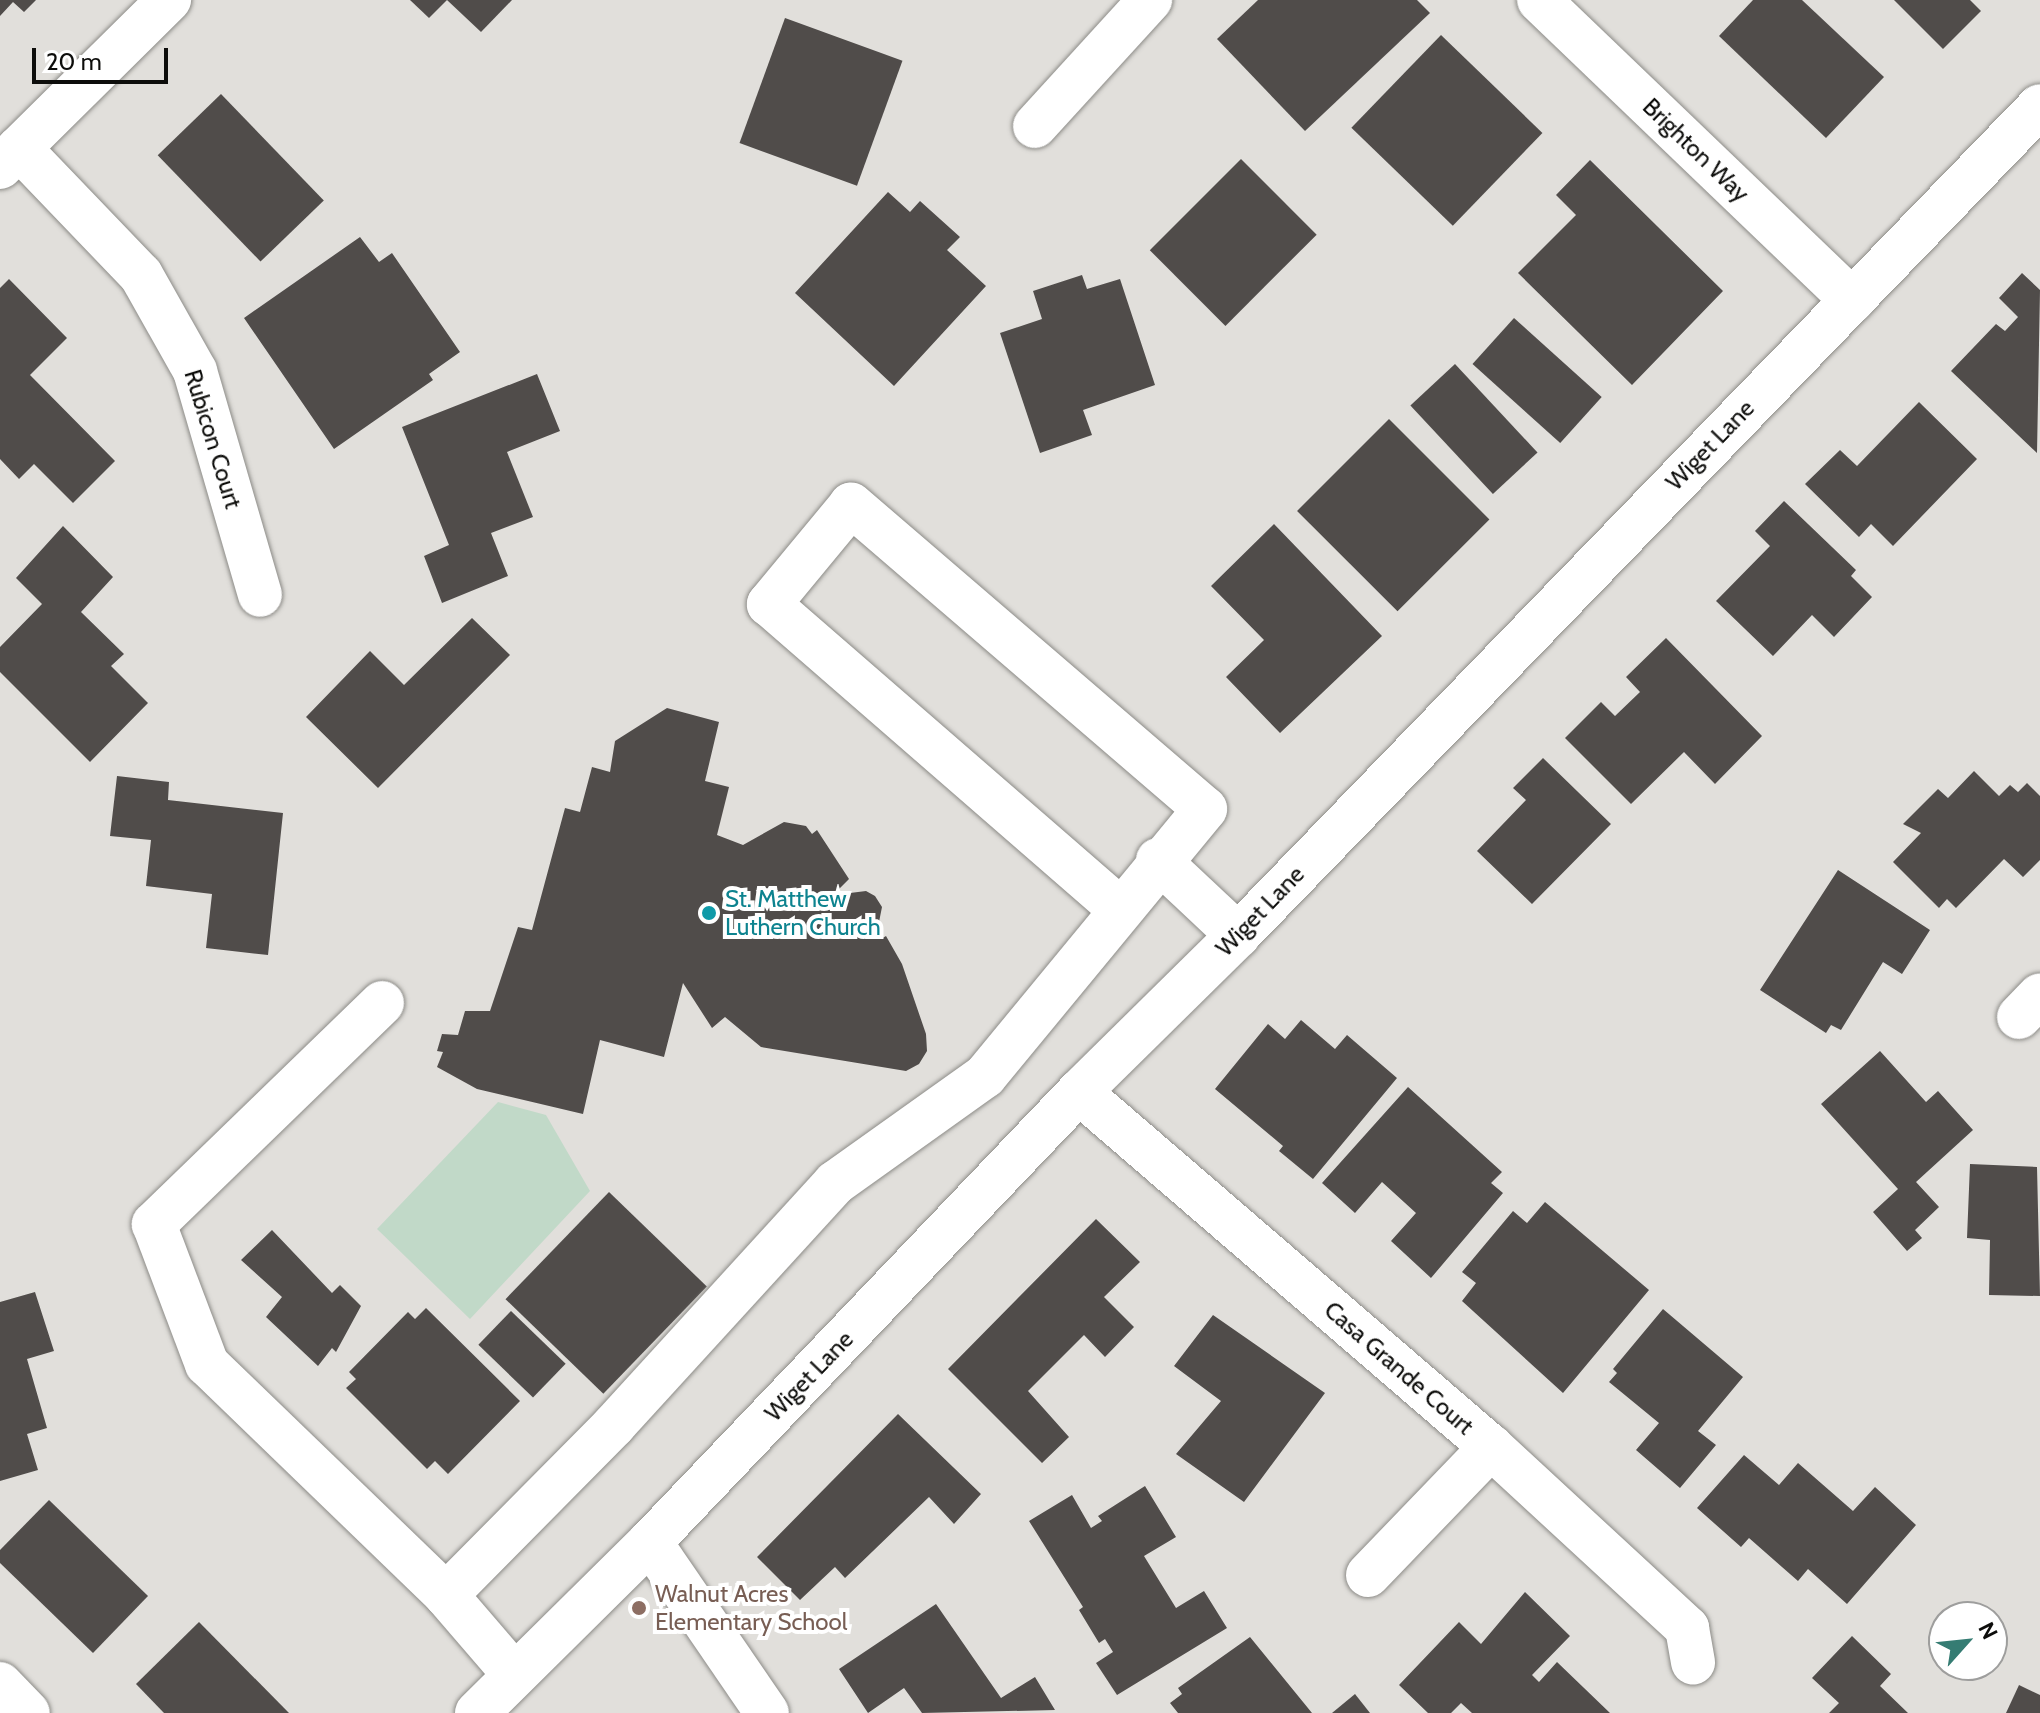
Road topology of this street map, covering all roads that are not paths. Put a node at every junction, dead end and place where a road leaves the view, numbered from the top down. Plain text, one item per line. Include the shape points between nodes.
1 (169, 0) edge
2 (1150, 0) edge
3 (1539, 0) edge
4 (2040, 106) edge
5 (1035, 126) dead end
6 (10, 157) edge
7 (1852, 300) junction
8 (260, 595) dead end
9 (1158, 860) junction
10 (1119, 908) junction
11 (1238, 935) junction
12 (382, 1003) dead end
13 (1079, 1092) junction
14 (1491, 1447) junction
15 (650, 1542) junction
16 (1368, 1575) dead end
17 (446, 1595) junction
18 (1693, 1662) dead end
19 (514, 1674) junction
20 (0, 1684) edge
21 (28, 1713) edge
22 (477, 1713) edge
23 (767, 1713) edge

1 - 6 street
2 - 5 street
3 - 7 street, Brighton Way
4 - 7 street, Wiget Lane
6 - 8 street, Rubicon Court via 141,275 195,371
7 - 11 street, Wiget Lane
9 - 10 street
9 - 10 street via 1205,809 851,505 769,604
9 - 11 street
10 - 17 street via 985,1076 835,1183 614,1425
11 - 13 street, Wiget Lane
12 - 17 street via 154,1224 207,1364
13 - 14 street, Casa Grande Court
13 - 15 street, Wiget Lane
14 - 16 street
14 - 18 street, Casa Grande Court via 1687,1628
15 - 19 street, Wiget Lane
15 - 23 street
17 - 19 street
19 - 22 street, Wiget Lane
20 - 21 street

